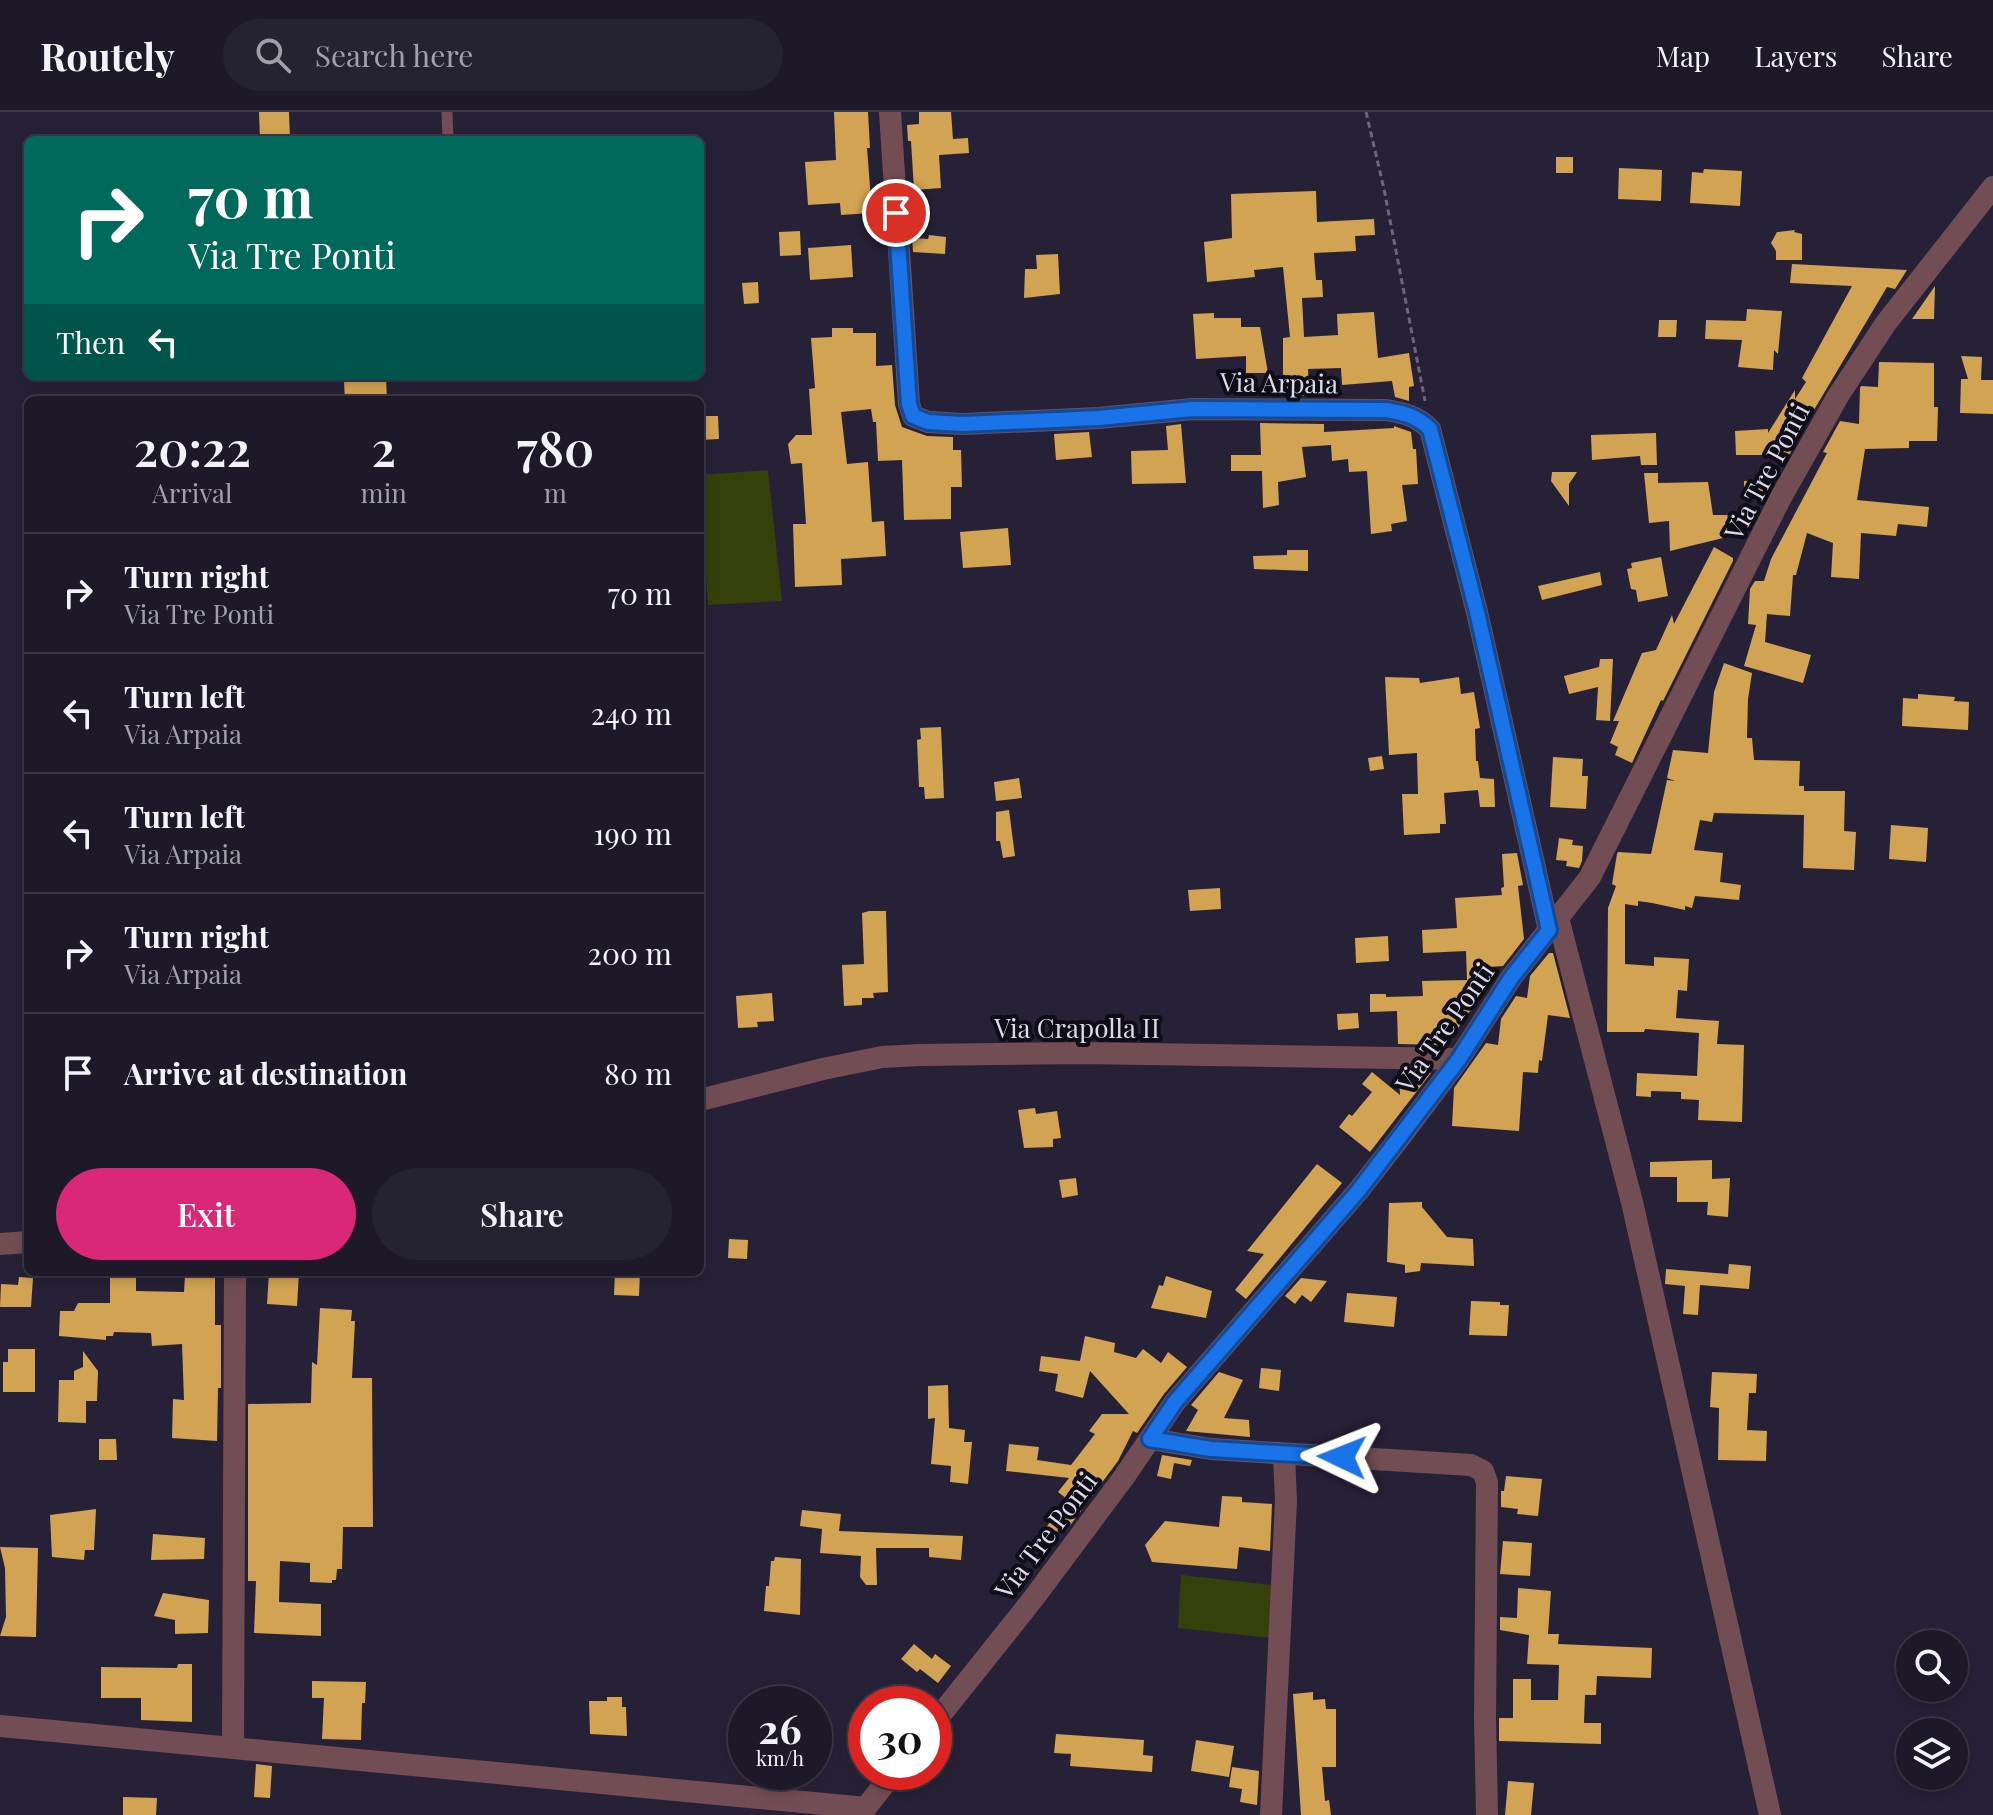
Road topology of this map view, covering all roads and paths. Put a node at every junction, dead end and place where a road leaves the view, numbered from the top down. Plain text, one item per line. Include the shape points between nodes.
1 (447, 112) edge
2 (890, 112) edge
3 (1366, 112) edge
4 (448, 136) edge
5 (1993, 187) edge
6 (1430, 429) junction
7 (1554, 924) junction
8 (1459, 1059) junction
9 (704, 1099) edge
10 (24, 1242) edge
11 (0, 1244) edge
12 (235, 1276) edge
13 (1150, 1439) junction
14 (1284, 1455) junction
15 (952, 1700) edge
16 (0, 1726) edge
17 (233, 1746) junction
18 (880, 1790) edge
19 (863, 1811) edge
20 (1271, 1815) edge
21 (1487, 1815) edge
22 (1770, 1815) edge

1 - 4 lane
2 - 6 street, Via Arpaia via 913,416 963,424 1193,409 1386,410 1412,416
3 - 6 path
5 - 7 street, Via Tre Ponti via 1886,323 1838,396 1780,499 1590,877
6 - 7 street
7 - 8 street, Via Tre Ponti via 1511,978
7 - 22 street via 1632,1202
8 - 9 street, Via Crapolla II via 1082,1053 882,1057
8 - 13 street, Via Tre Ponti via 1359,1190 1175,1402
10 - 11 street
12 - 17 street
13 - 14 street
13 - 15 street, Via Tre Ponti
14 - 20 street
14 - 21 street via 1399,1459 1471,1465 1483,1471
16 - 17 street
17 - 19 street
18 - 19 street

